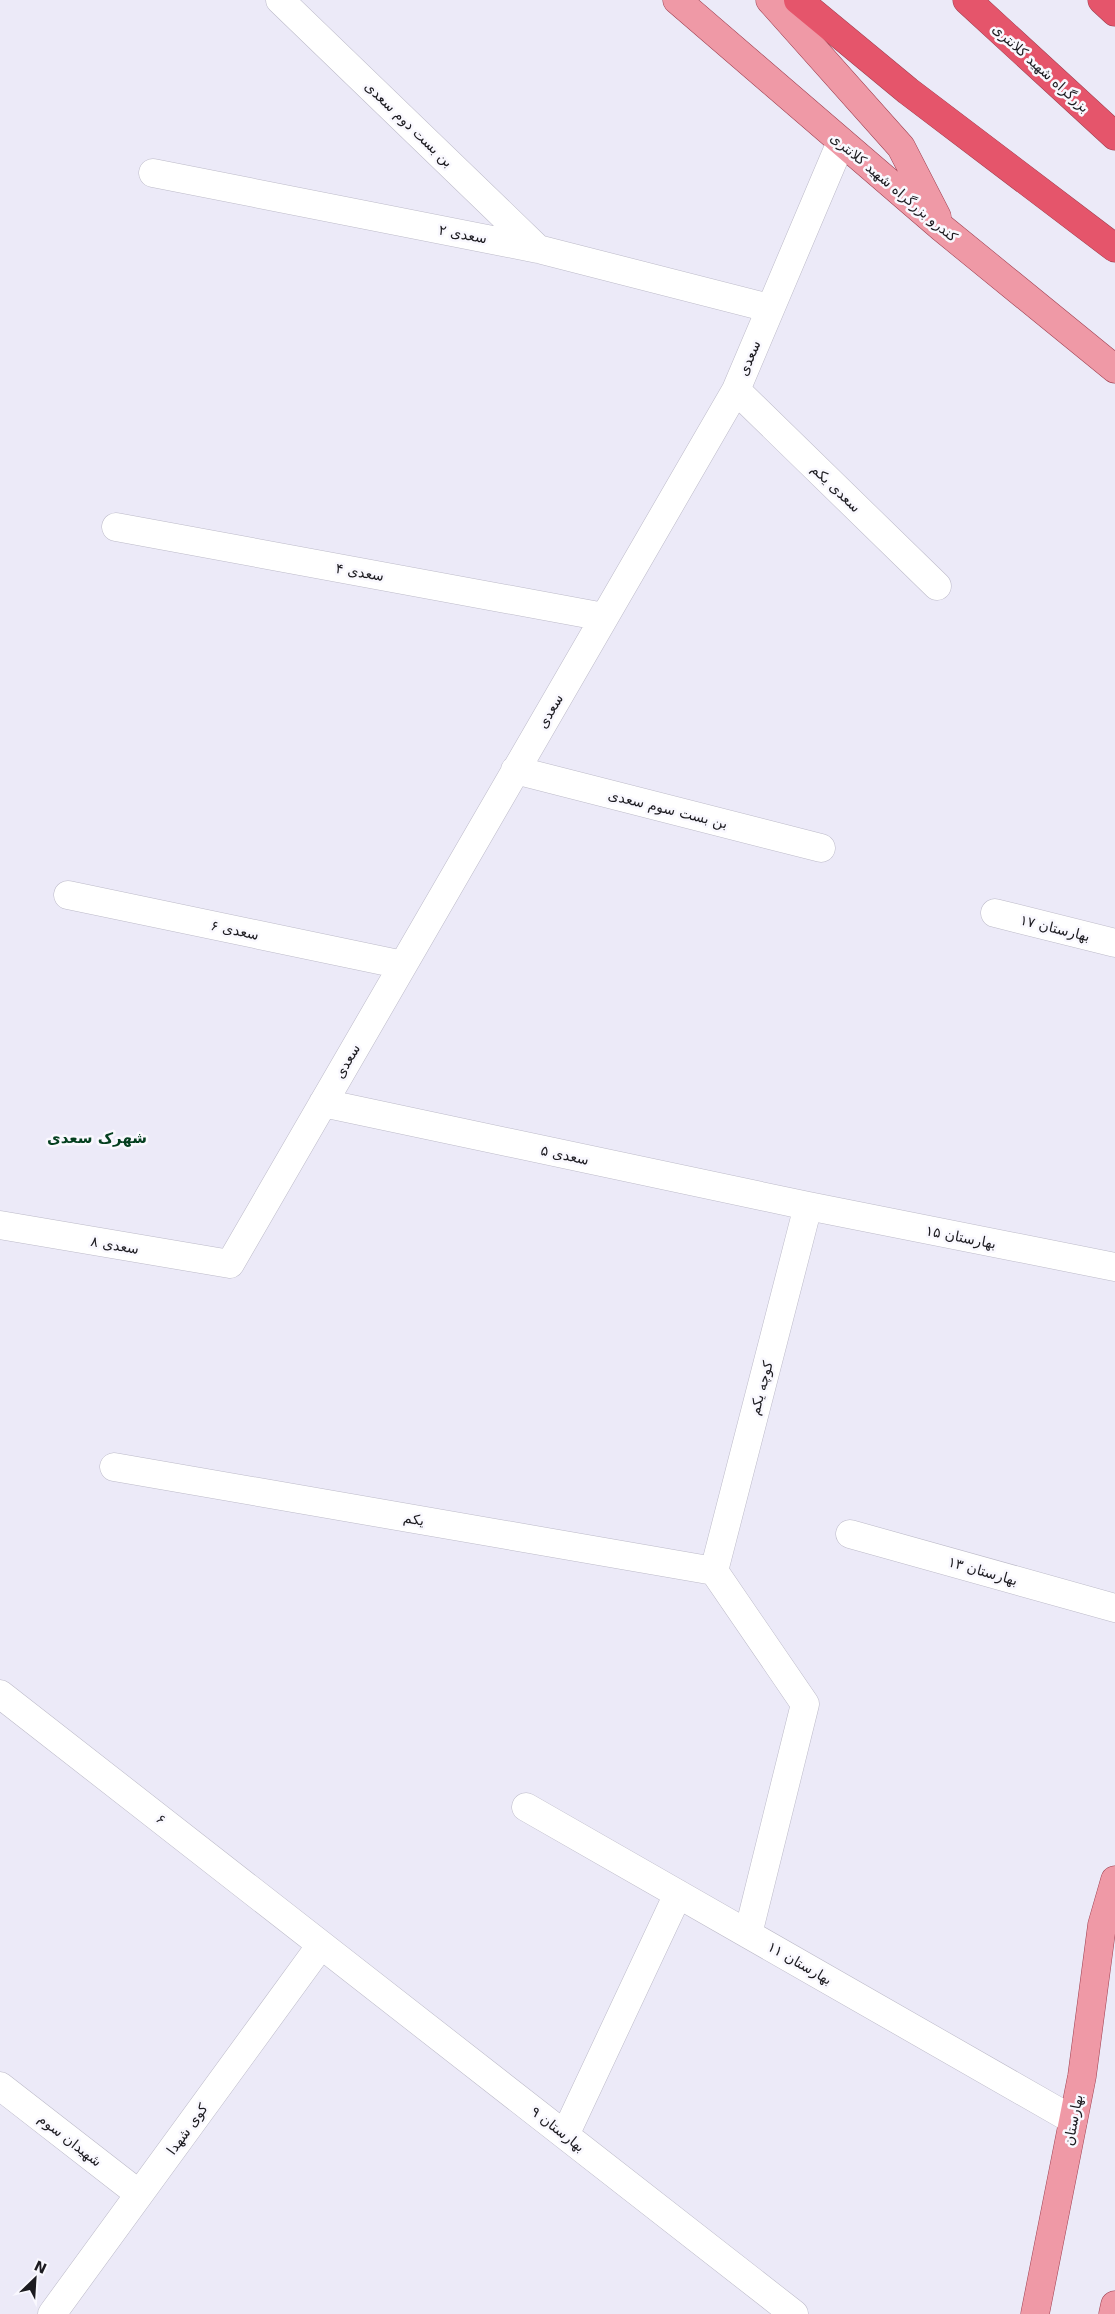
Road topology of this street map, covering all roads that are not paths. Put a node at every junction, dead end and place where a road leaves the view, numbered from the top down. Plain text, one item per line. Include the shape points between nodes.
1 (280, 0) edge
2 (677, 0) edge
3 (770, 0) edge
4 (798, 0) edge
5 (966, 0) edge
6 (1102, 0) edge
7 (1115, 12) edge
8 (1115, 136) edge
9 (842, 142) junction
10 (153, 173) dead end
11 (942, 228) junction
12 (1115, 248) edge
13 (538, 249) junction
14 (769, 308) junction
15 (1115, 369) edge
16 (736, 390) junction
17 (116, 527) dead end
18 (937, 586) dead end
19 (604, 617) junction
20 (515, 770) junction
21 (821, 848) dead end
22 (68, 895) dead end
23 (996, 913) dead end
24 (1115, 943) edge
25 (403, 965) junction
26 (323, 1103) junction
27 (808, 1206) junction
28 (0, 1225) edge
29 (230, 1264) joint
30 (1115, 1267) edge
31 (114, 1467) dead end
32 (850, 1534) dead end
33 (714, 1571) junction
34 (1115, 1608) edge
35 (0, 1694) edge
36 (526, 1808) dead end
37 (1115, 1880) edge
38 (678, 1894) junction
39 (1108, 1930) edge
40 (748, 1934) junction
41 (321, 1945) junction
42 (0, 2086) edge
43 (1073, 2120) junction
44 (565, 2135) junction
45 (139, 2194) junction
46 (1115, 2305) edge
47 (52, 2314) edge
48 (794, 2314) edge
49 (1035, 2314) edge
50 (1113, 2314) edge

1 - 13 street, بن بست دوم سعدی
2 - 9 main road, کندرو بزرگراه شهید کلانتری
3 - 11 main road via 901,147
4 - 12 highway via 908,91
5 - 8 highway, بزرگراه شهید کلانتری
6 - 7 highway
9 - 11 main road, کندرو بزرگراه شهید کلانتری
9 - 14 street, سعدی
10 - 13 street, سعدی ۲
11 - 15 main road, کندرو بزرگراه شهید کلانتری
13 - 14 street, سعدی ۲
14 - 16 street, سعدی
16 - 18 street, سعدی یکم
16 - 19 street, سعدی
17 - 19 street, سعدی ۴
19 - 20 street, سعدی
20 - 21 street, بن بست سوم سعدی
20 - 25 street, سعدی
22 - 25 street, سعدی ۶
23 - 24 street, ۱۷ بهارستان
25 - 26 street, سعدی
26 - 27 street, سعدی ۵
26 - 29 street, سعدی
27 - 30 street, ۱۵ بهارستان
27 - 33 street, کوچه یکم
28 - 29 street, سعدی ۸
31 - 33 street, یکم
32 - 34 street, ۱۳ بهارستان
33 - 40 street via 805,1704
35 - 41 street, ۶
36 - 38 street, ۱۱ بهارستان
37 - 39 main road, بهارستان
38 - 40 street, ۱۱ بهارستان
38 - 44 street
39 - 43 main road, بهارستان
40 - 43 street, ۱۱ بهارستان
41 - 44 street, ۹ بهارستان
41 - 45 street, کوی شهدا
42 - 45 street, شهیدان سوم
43 - 49 main road, بهارستان
44 - 48 street, ۹ بهارستان
45 - 47 street, کوی شهدا
46 - 50 main road

